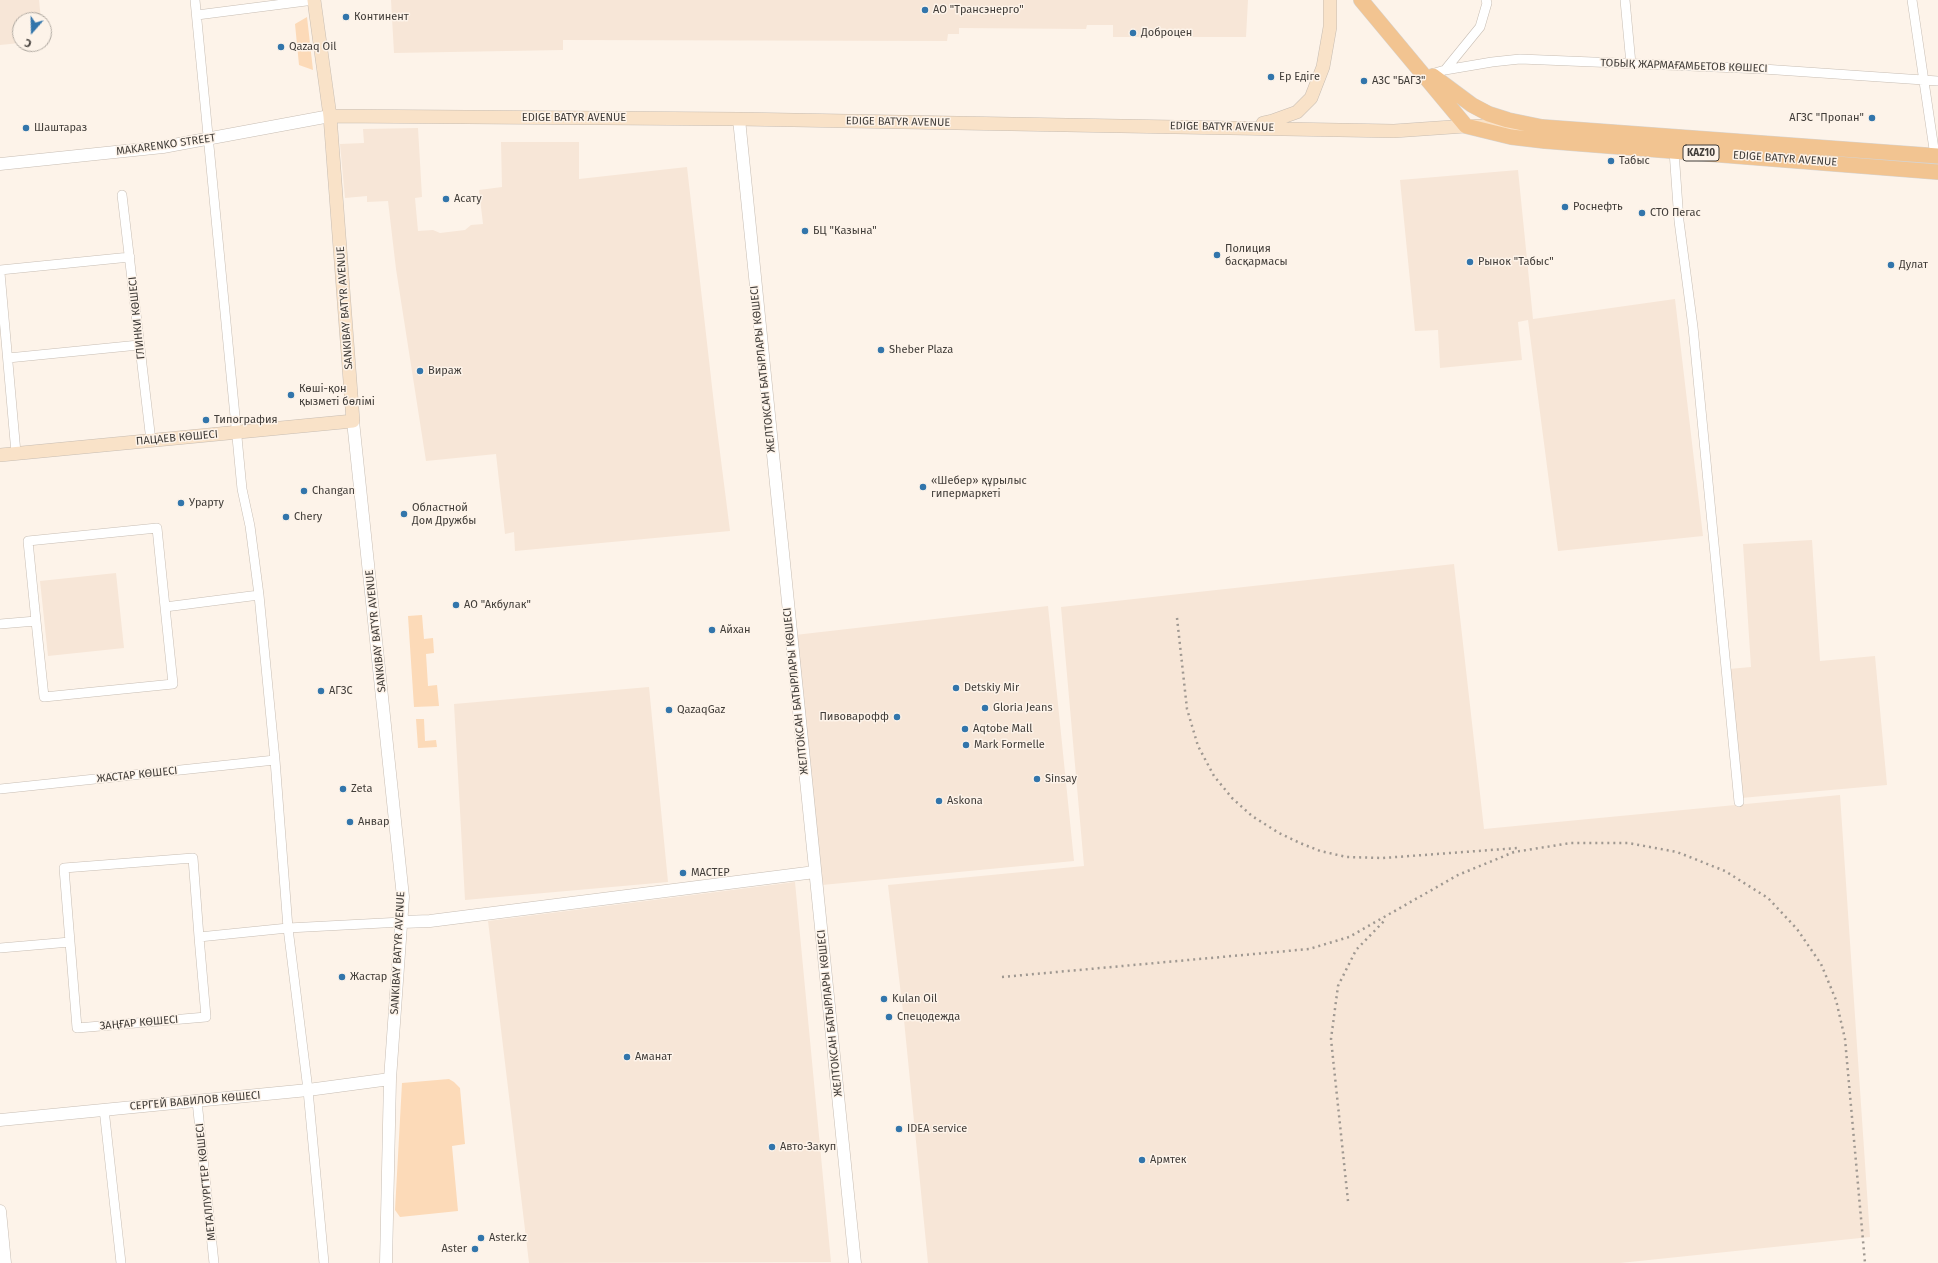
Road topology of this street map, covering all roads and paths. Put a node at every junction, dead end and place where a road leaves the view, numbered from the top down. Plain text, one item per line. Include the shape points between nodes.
1 (195, 0) edge
2 (314, 0) edge
3 (1330, 0) edge
4 (1361, 0) edge
5 (1486, 0) edge
6 (1625, 0) edge
7 (1912, 0) edge
8 (196, 15) junction
9 (1407, 56) junction
10 (1631, 64) junction
11 (1438, 72) junction
12 (1923, 78) junction
13 (1938, 81) edge
14 (330, 116) junction
15 (739, 119) junction
16 (1466, 126) junction
17 (1242, 127) junction
18 (1542, 127) junction
19 (209, 139) junction
20 (1674, 151) junction
21 (1936, 156) edge
22 (0, 164) edge
23 (1938, 172) edge
24 (122, 195) dead end
25 (130, 257) junction
26 (0, 270) edge
27 (0, 273) edge
28 (140, 345) junction
29 (8, 358) junction
30 (354, 421) junction
31 (238, 433) junction
32 (151, 441) junction
33 (16, 453) junction
34 (0, 455) edge
35 (259, 595) junction
36 (165, 607) junction
37 (36, 621) junction
38 (0, 624) edge
39 (275, 760) junction
40 (0, 789) edge
41 (1739, 802) dead end
42 (815, 872) junction
43 (402, 922) junction
44 (288, 928) junction
45 (200, 937) junction
46 (70, 942) junction
47 (0, 948) edge
48 (390, 1079) junction
49 (308, 1090) junction
50 (197, 1101) junction
51 (104, 1109) junction
52 (0, 1120) edge
53 (0, 1211) edge
54 (5, 1263) edge
55 (121, 1263) edge
56 (214, 1263) edge
57 (324, 1263) edge
58 (386, 1263) edge
59 (855, 1263) edge

1 - 8 street
2 - 8 street
2 - 14 main road, SANKIBAY BATYR AVENUE
3 - 17 main road via 1330,27 1323,67 1311,98 1297,112 1272,121
4 - 9 main road, KAZ10
5 - 11 street via 1480,27
6 - 10 street
7 - 12 street
8 - 19 street
9 - 11 main road, KAZ10
9 - 16 main road, KAZ10
10 - 11 street, ТОБЫҚ ЖАРМАҒАМБЕТОВ КӨШЕСІ via 1520,59
10 - 12 street, ТОБЫҚ ЖАРМАҒАМБЕТОВ КӨШЕСІ
11 - 18 main road, KAZ10 via 1452,92 1476,107 1508,120
12 - 13 street, ТОБЫҚ ЖАРМАҒАМБЕТОВ КӨШЕСІ
12 - 21 street
14 - 15 main road, EDIGE BATYR AVENUE
14 - 19 street, MAKARENKO STREET
14 - 30 main road, SANKIBAY BATYR AVENUE
15 - 17 main road, EDIGE BATYR AVENUE
15 - 42 street, ЖЕЛТОКСАН БАТЫРЛАРЫ КӨШЕСІ
16 - 17 main road, EDIGE BATYR AVENUE via 1394,131
16 - 18 main road, EDIGE BATYR AVENUE
16 - 20 main road, EDIGE BATYR AVENUE / KAZ10 via 1527,139
18 - 21 main road, EDIGE BATYR AVENUE / KAZ10
19 - 22 street, MAKARENKO STREET via 163,147
19 - 31 street
20 - 23 main road, EDIGE BATYR AVENUE / KAZ10
20 - 41 street via 1679,222 1693,327
24 - 25 street, ГЛИНКИ КӨШЕСІ
25 - 26 street
25 - 28 street, ГЛИНКИ КӨШЕСІ
27 - 29 street
28 - 29 street
28 - 32 street, ГЛИНКИ КӨШЕСІ
29 - 33 street
30 - 31 main road, ПАЦАЕВ КӨШЕСІ
30 - 43 street, SANKIBAY BATYR AVENUE via 403,897
31 - 32 main road, ПАЦАЕВ КӨШЕСІ
31 - 35 street via 242,489 250,526
32 - 33 main road, ПАЦАЕВ КӨШЕСІ
33 - 34 main road, ПАЦАЕВ КӨШЕСІ
35 - 36 street
35 - 39 street
36 - 37 street via 173,684 44,697
36 - 37 street via 157,528 28,541
37 - 38 street
39 - 40 street, ЖАСТАР КӨШЕСІ
39 - 44 street
42 - 43 street
42 - 59 street, ЖЕЛТОКСАН БАТЫРЛАРЫ КӨШЕСІ
43 - 44 street
43 - 48 street, SANKIBAY BATYR AVENUE
44 - 45 street
44 - 49 street
45 - 46 street, ЗАҢҒАР КӨШЕСІ via 193,858 64,868
45 - 46 street, ЗАҢҒАР КӨШЕСІ via 206,1017 78,1028
46 - 47 street
48 - 49 street, СЕРГЕЙ ВАВИЛОВ КӨШЕСІ
48 - 58 street, SANKIBAY BATYR AVENUE
49 - 50 street, СЕРГЕЙ ВАВИЛОВ КӨШЕСІ
49 - 57 street
50 - 51 street, СЕРГЕЙ ВАВИЛОВ КӨШЕСІ
50 - 56 street, МЕТАЛЛУРГТЕР КӨШЕСІ
51 - 52 street, СЕРГЕЙ ВАВИЛОВ КӨШЕСІ
51 - 55 street
53 - 54 street

